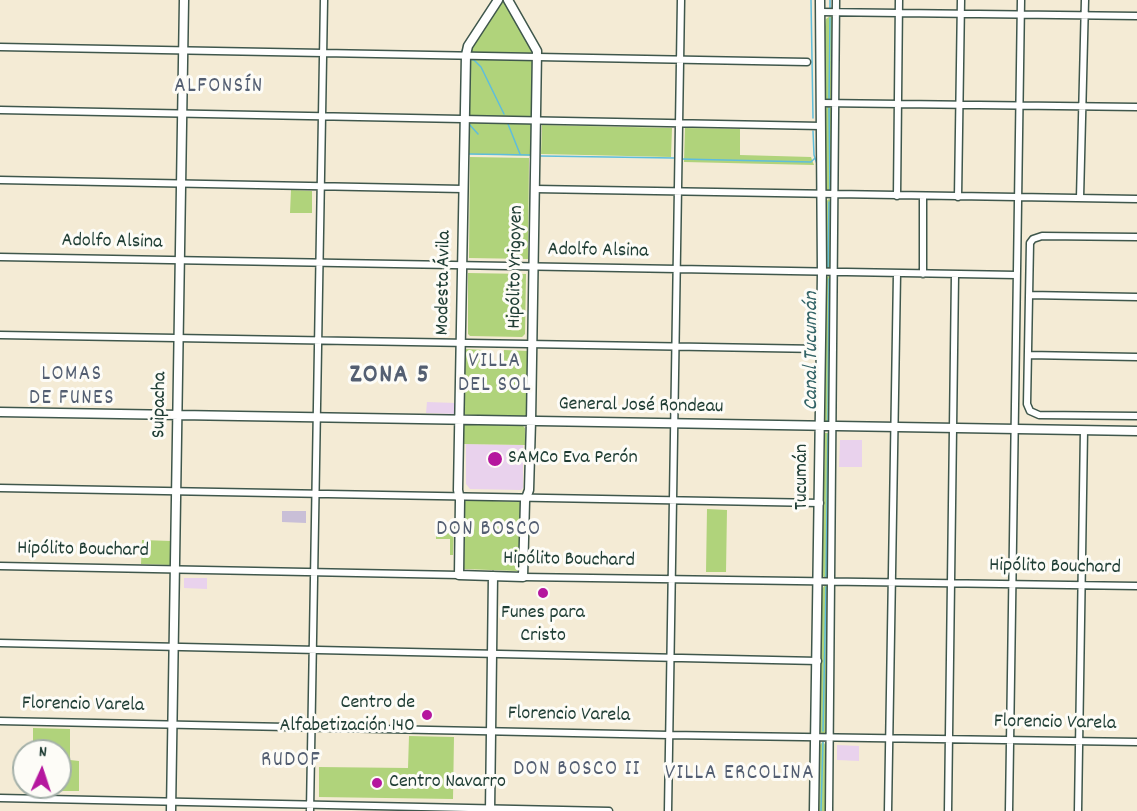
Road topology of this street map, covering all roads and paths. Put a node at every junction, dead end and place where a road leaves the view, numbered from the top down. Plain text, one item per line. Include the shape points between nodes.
1 (184, 0) edge
2 (324, 0) edge
3 (498, 0) edge
4 (508, 0) edge
5 (681, 0) edge
6 (820, 0) edge
7 (836, 0) edge
8 (899, 0) edge
9 (961, 0) edge
10 (1021, 0) edge
11 (1085, 0) edge
12 (820, 12) junction
13 (836, 13) junction
14 (898, 14) junction
15 (961, 14) junction
16 (1020, 15) junction
17 (1084, 16) junction
18 (1137, 16) edge
19 (0, 47) edge
20 (183, 50) junction
21 (323, 52) junction
22 (466, 55) junction
23 (537, 56) junction
24 (680, 59) junction
25 (807, 62) dead end
26 (821, 103) junction
27 (835, 103) junction
28 (898, 104) junction
29 (959, 104) junction
30 (1019, 105) junction
31 (1082, 106) junction
32 (1137, 107) edge
33 (0, 110) edge
34 (182, 114) junction
35 (322, 116) junction
36 (465, 119) junction
37 (536, 120) junction
38 (679, 123) junction
39 (821, 126) junction
40 (0, 180) edge
41 (181, 183) junction
42 (321, 186) junction
43 (464, 189) junction
44 (535, 189) junction
45 (678, 192) junction
46 (822, 195) junction
47 (834, 195) junction
48 (897, 196) junction
49 (923, 196) junction
50 (958, 197) junction
51 (1017, 198) junction
52 (1080, 198) junction
53 (1137, 199) edge
54 (1137, 237) edge
55 (0, 257) edge
56 (180, 261) junction
57 (320, 263) junction
58 (462, 266) junction
59 (534, 267) junction
60 (677, 270) junction
61 (822, 273) junction
62 (834, 273) junction
63 (897, 274) junction
64 (923, 274) junction
65 (955, 275) junction
66 (1016, 275) junction
67 (1029, 295) junction
68 (1137, 297) edge
69 (0, 335) edge
70 (178, 338) junction
71 (318, 340) junction
72 (461, 343) junction
73 (532, 344) junction
74 (676, 347) junction
75 (821, 349) junction
76 (1028, 355) junction
77 (1137, 357) edge
78 (0, 412) edge
79 (177, 415) junction
80 (1137, 416) edge
81 (317, 417) junction
82 (459, 420) junction
83 (531, 421) junction
84 (674, 424) junction
85 (820, 427) junction
86 (833, 428) junction
87 (894, 428) junction
88 (953, 429) junction
89 (1014, 429) junction
90 (1084, 430) junction
91 (1137, 431) edge
92 (0, 488) edge
93 (176, 491) junction
94 (316, 493) junction
95 (459, 496) junction
96 (526, 497) junction
97 (673, 500) junction
98 (820, 503) junction
99 (0, 566) edge
100 (175, 570) junction
101 (314, 572) junction
102 (459, 575) junction
103 (493, 576) junction
104 (523, 577) junction
105 (672, 579) junction
106 (819, 582) junction
107 (831, 582) junction
108 (892, 582) junction
109 (951, 583) junction
110 (1012, 584) junction
111 (1082, 585) junction
112 (1137, 586) edge
113 (0, 643) edge
114 (174, 646) junction
115 (313, 649) junction
116 (492, 653) junction
117 (671, 657) junction
118 (818, 661) junction
119 (0, 721) edge
120 (172, 724) junction
121 (312, 727) junction
122 (491, 731) junction
123 (669, 735) junction
124 (816, 737) junction
125 (830, 737) junction
126 (889, 738) junction
127 (949, 739) junction
128 (1010, 740) junction
129 (1079, 741) junction
130 (1137, 742) edge
131 (0, 798) edge
132 (171, 806) edge
133 (310, 808) edge
134 (490, 810) edge
135 (609, 811) edge
136 (668, 811) edge
137 (814, 811) edge
138 (829, 811) edge
139 (888, 811) edge
140 (948, 811) edge
141 (1009, 811) edge
142 (1078, 811) edge

1 - 20 street, Suipacha
2 - 21 street
3 - 22 street, Modesta Ávila
4 - 23 street, Hipólito Yrigoyen
5 - 24 street
6 - 12 street, Tucumán
7 - 13 street, Tucumán
8 - 14 street
9 - 15 street
10 - 16 street
11 - 17 street
12 - 13 street
12 - 26 street, Tucumán
13 - 14 street
13 - 27 street, Tucumán
14 - 15 street
14 - 28 street
15 - 16 street
15 - 29 street
16 - 17 street
16 - 30 street
17 - 18 street
17 - 31 street
19 - 20 street
20 - 21 street
20 - 34 street, Suipacha
21 - 22 street
21 - 35 street
22 - 23 street
22 - 36 street, Modesta Ávila
23 - 24 street
23 - 37 street, Hipólito Yrigoyen
24 - 25 street
24 - 38 street
26 - 27 street
26 - 39 street, Tucumán
27 - 28 street
27 - 47 street, Tucumán
28 - 29 street
28 - 48 street
29 - 30 street
29 - 50 street
30 - 31 street
30 - 51 street
31 - 32 street
31 - 52 street
33 - 34 street
34 - 35 street
34 - 41 street, Suipacha
35 - 36 street
35 - 42 street
36 - 37 street
36 - 43 street, Modesta Ávila
37 - 38 street
37 - 44 street, Hipólito Yrigoyen
38 - 39 street
38 - 45 street
39 - 46 street, Tucumán
40 - 41 street
41 - 42 street
41 - 56 street, Suipacha
42 - 43 street
42 - 57 street
43 - 58 street, Modesta Ávila
44 - 45 street
44 - 59 street, Hipólito Yrigoyen
45 - 46 street
45 - 60 street
46 - 47 street
46 - 61 street, Tucumán
47 - 48 street
47 - 62 street, Tucumán
48 - 49 street
49 - 50 street
49 - 64 street
50 - 51 street
51 - 52 street
51 - 66 street
52 - 53 street
54 - 67 street via 1037,237 1029,248
55 - 56 street, Adolfo Alsina
56 - 57 street, Adolfo Alsina
56 - 70 street, Suipacha
57 - 58 street, Adolfo Alsina
57 - 71 street
58 - 59 street, Adolfo Alsina
58 - 72 street, Modesta Ávila
59 - 60 street, Adolfo Alsina
59 - 73 street, Hipólito Yrigoyen
60 - 61 street, Adolfo Alsina
60 - 74 street
61 - 62 street, Adolfo Alsina
61 - 75 street, Tucumán
62 - 63 street, Adolfo Alsina
62 - 86 street, Tucumán
63 - 64 street, Adolfo Alsina
63 - 87 street
64 - 65 street, Adolfo Alsina
65 - 66 street, Adolfo Alsina
65 - 88 street
66 - 89 street
67 - 68 street
67 - 76 street
69 - 70 street
70 - 71 street
70 - 79 street, Suipacha
71 - 72 street
71 - 81 street
72 - 73 street
72 - 82 street, Modesta Ávila
73 - 74 street
73 - 83 street, Hipólito Yrigoyen
74 - 75 street
74 - 84 street
75 - 85 street, Tucumán
76 - 77 street
76 - 80 street via 1027,404 1033,414
78 - 79 street, General José Rondeau
79 - 81 street, General José Rondeau
79 - 93 street, Suipacha
81 - 82 street, General José Rondeau
81 - 94 street
82 - 83 street, General José Rondeau
82 - 95 street, Modesta Ávila
83 - 84 street, General José Rondeau
83 - 96 street, Hipólito Yrigoyen
84 - 85 street, General José Rondeau
84 - 97 street
85 - 86 street, General José Rondeau
85 - 98 street, Tucumán
86 - 87 street, General José Rondeau
86 - 107 street, Tucumán
87 - 88 street, General José Rondeau
87 - 108 street
88 - 89 street, General José Rondeau
88 - 109 street
89 - 90 street, General José Rondeau
89 - 110 street
90 - 91 street, General José Rondeau
90 - 111 street
92 - 93 street
93 - 94 street
93 - 100 street, Suipacha
94 - 95 street
94 - 101 street
95 - 96 street
95 - 102 street, Modesta Ávila
96 - 97 street
96 - 104 street, Hipólito Yrigoyen
97 - 98 street
97 - 105 street
98 - 106 street, Tucumán
99 - 100 street, Hipólito Bouchard
100 - 101 street, Hipólito Bouchard
100 - 114 street, Suipacha
101 - 102 street, Hipólito Bouchard
101 - 115 street
102 - 103 street, Hipólito Bouchard
103 - 104 street, Hipólito Bouchard
103 - 116 street
104 - 105 street, Hipólito Bouchard
105 - 106 street, Hipólito Bouchard
105 - 117 street
106 - 107 street, Hipólito Bouchard
106 - 118 street, Tucumán
107 - 108 street, Hipólito Bouchard
107 - 125 street, Tucumán
108 - 109 street, Hipólito Bouchard
108 - 126 street
109 - 110 street, Hipólito Bouchard
109 - 127 street
110 - 111 street, Hipólito Bouchard
110 - 128 street
111 - 112 street, Hipólito Bouchard
111 - 129 street
113 - 114 street
114 - 115 street
114 - 120 street, Suipacha
115 - 116 street
115 - 121 street
116 - 117 street
116 - 122 street
117 - 118 street
117 - 123 street
118 - 124 street, Tucumán
119 - 120 street, Florencio Varela
120 - 121 street, Florencio Varela
120 - 132 street, Suipacha
121 - 122 street, Florencio Varela
121 - 133 street
122 - 123 street, Florencio Varela
122 - 134 street
123 - 124 street, Florencio Varela
123 - 136 street
124 - 125 street, Florencio Varela
124 - 137 street, Tucumán
125 - 126 street, Florencio Varela
125 - 138 street, Tucumán
126 - 127 street, Florencio Varela
126 - 139 street
127 - 128 street, Florencio Varela
127 - 140 street
128 - 129 street, Florencio Varela
128 - 141 street
129 - 130 street, Florencio Varela
129 - 142 street
131 - 132 street
132 - 133 street
133 - 134 street
134 - 135 street

